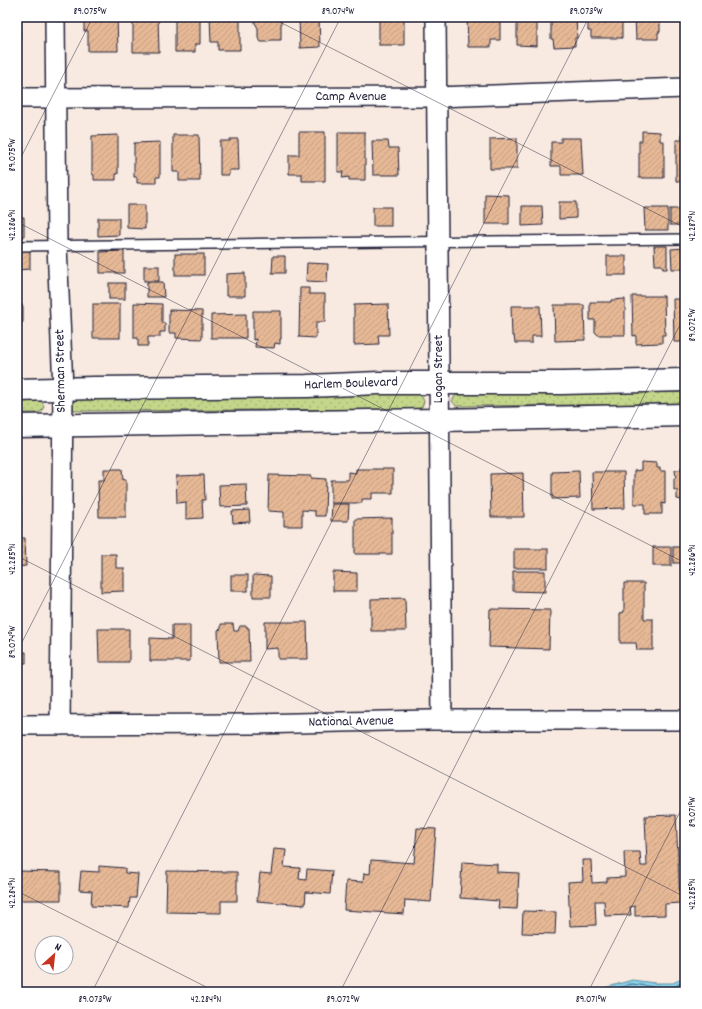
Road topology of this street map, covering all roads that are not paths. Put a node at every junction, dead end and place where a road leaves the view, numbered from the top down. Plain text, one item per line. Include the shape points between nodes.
1 (55, 17) edge
2 (436, 17) edge
3 (685, 88) edge
4 (436, 97) junction
5 (17, 98) edge
6 (56, 98) junction
7 (685, 239) edge
8 (438, 242) junction
9 (57, 245) junction
10 (17, 246) edge
11 (685, 380) edge
12 (439, 382) junction
13 (63, 389) junction
14 (17, 390) edge
15 (685, 415) edge
16 (440, 420) junction
17 (62, 425) junction
18 (17, 426) edge
19 (442, 720) junction
20 (685, 720) edge
21 (17, 725) edge
22 (60, 725) junction

1 - 6 street, Sherman Street
2 - 4 street, Logan Street
3 - 4 street, Camp Avenue
4 - 6 street, Camp Avenue
4 - 8 street, Logan Street
5 - 6 street, Camp Avenue
6 - 9 street, Sherman Street
7 - 8 lane
8 - 9 lane
8 - 12 street, Logan Street
9 - 10 lane
9 - 13 street, Sherman Street
11 - 12 street, Harlem Boulevard
12 - 13 street, Harlem Boulevard
12 - 16 street, Logan Street
13 - 14 street, Harlem Boulevard
13 - 17 street, Sherman Street
15 - 16 street
16 - 17 street
16 - 19 street, Logan Street
17 - 18 street
17 - 22 street, Sherman Street
19 - 20 street, National Avenue
19 - 22 street, National Avenue
21 - 22 street, National Avenue

